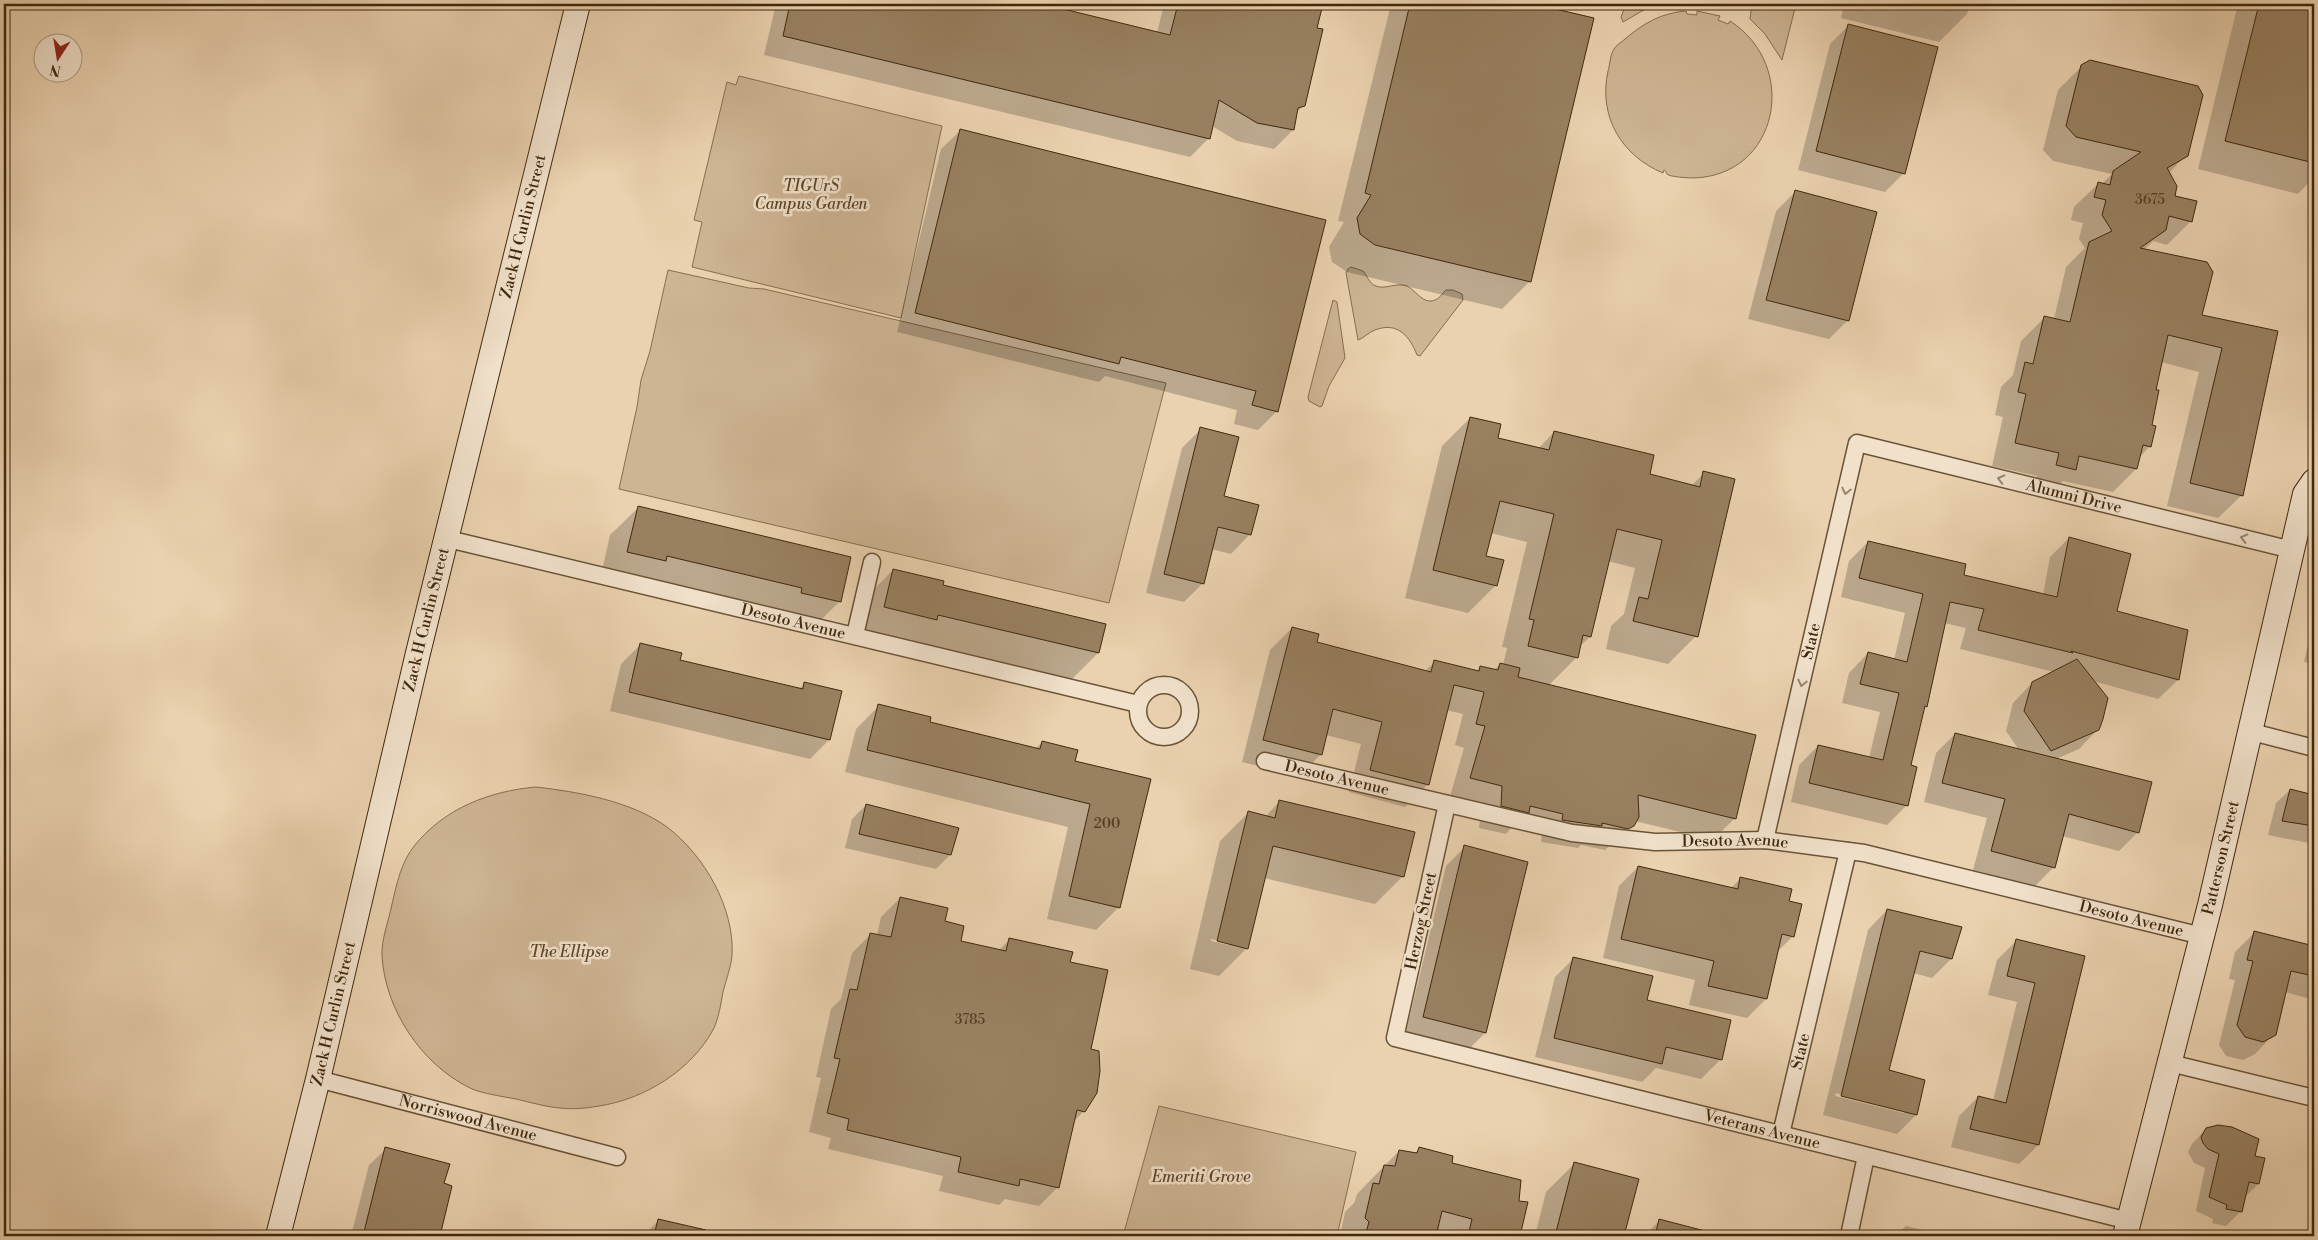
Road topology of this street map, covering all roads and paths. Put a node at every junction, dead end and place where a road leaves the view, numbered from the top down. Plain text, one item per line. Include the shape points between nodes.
1 (578, 4) edge
2 (1857, 443) joint
3 (2314, 480) edge
4 (448, 538) junction
5 (2292, 550) junction
6 (872, 562) dead end
7 (855, 636) junction
8 (1138, 704) dead end
9 (2252, 732) junction
10 (2314, 748) edge
11 (1265, 761) dead end
12 (1447, 804) junction
13 (1765, 840) junction
14 (1848, 851) junction
15 (2202, 936) junction
16 (1396, 1038) joint
17 (2170, 1063) junction
18 (318, 1079) junction
19 (2314, 1098) edge
20 (1781, 1134) junction
21 (1866, 1156) junction
22 (617, 1157) dead end
23 (2127, 1229) edge
24 (278, 1236) edge
25 (1849, 1236) edge

1 - 4 street, Zack H Curlin Street
5 -> 2 street, Alumni Drive
2 -> 13 street, State
3 - 5 street, Patterson Street via 2305,494
4 - 7 street, Desoto Avenue
4 - 18 street, Zack H Curlin Street
5 - 9 street, Patterson Street
6 - 7 street
7 - 8 street, Desoto Avenue
9 - 10 street
9 - 15 street, Patterson Street
11 - 12 street, Desoto Avenue
12 - 13 street, Desoto Avenue via 1572,833 1655,842
12 - 16 street, Herzog Street
13 - 14 street, Desoto Avenue
14 - 15 street, Desoto Avenue
14 - 20 street, State
15 - 17 street, Patterson Street
16 - 20 street, Veterans Avenue
17 - 19 street
17 - 23 street, Patterson Street
18 - 22 street, Norriswood Avenue
18 - 24 street, Zack H Curlin Street
20 - 21 street, Veterans Avenue
21 - 23 street, Veterans Avenue
21 - 25 street

